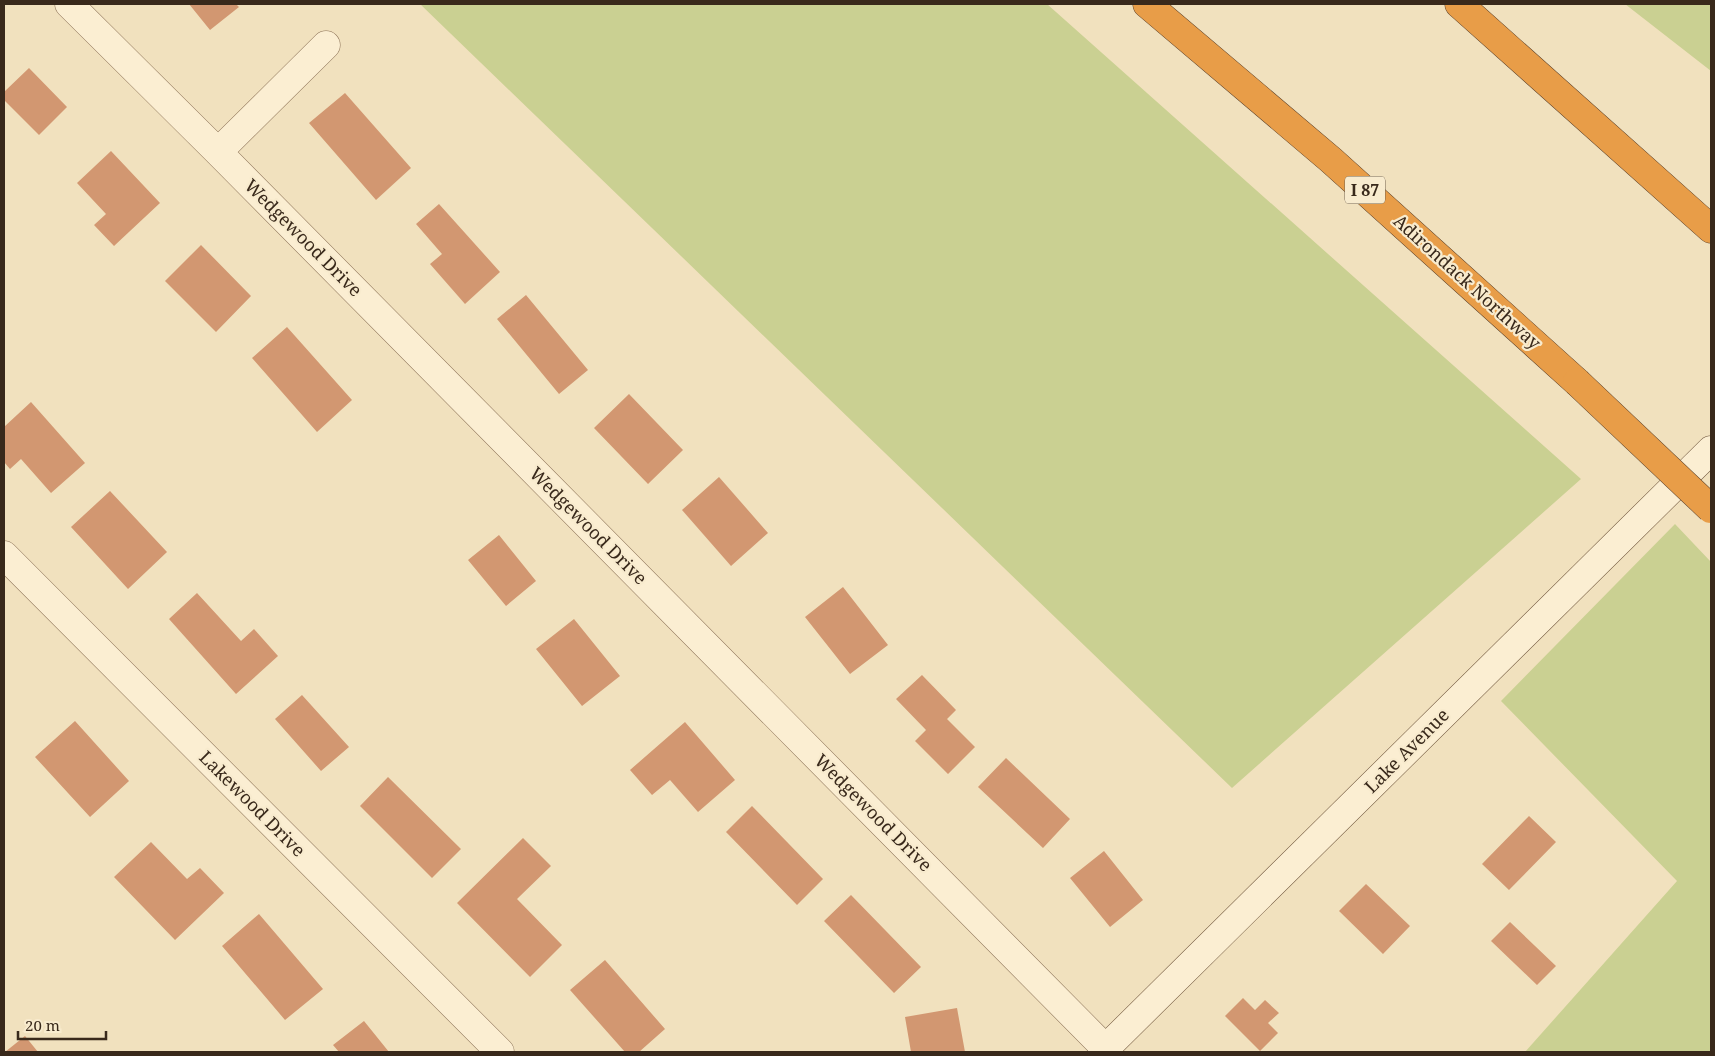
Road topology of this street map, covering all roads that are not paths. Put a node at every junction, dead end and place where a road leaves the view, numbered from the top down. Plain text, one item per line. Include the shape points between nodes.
1 (68, 4) edge
2 (1147, 4) edge
3 (1459, 4) edge
4 (326, 45) dead end
5 (218, 152) junction
6 (1711, 229) edge
7 (1711, 450) edge
8 (1711, 509) edge
9 (4, 555) edge
10 (1104, 1050) edge
11 (500, 1052) edge

1 - 5 street, Wedgewood Drive
2 - 8 highway, Adirondack Northway / I 87, bridge via 1331,160 1577,382
3 - 6 highway
4 - 5 street
5 - 10 street, Wedgewood Drive
7 - 10 street, Lake Avenue
9 - 11 street, Lakewood Drive

